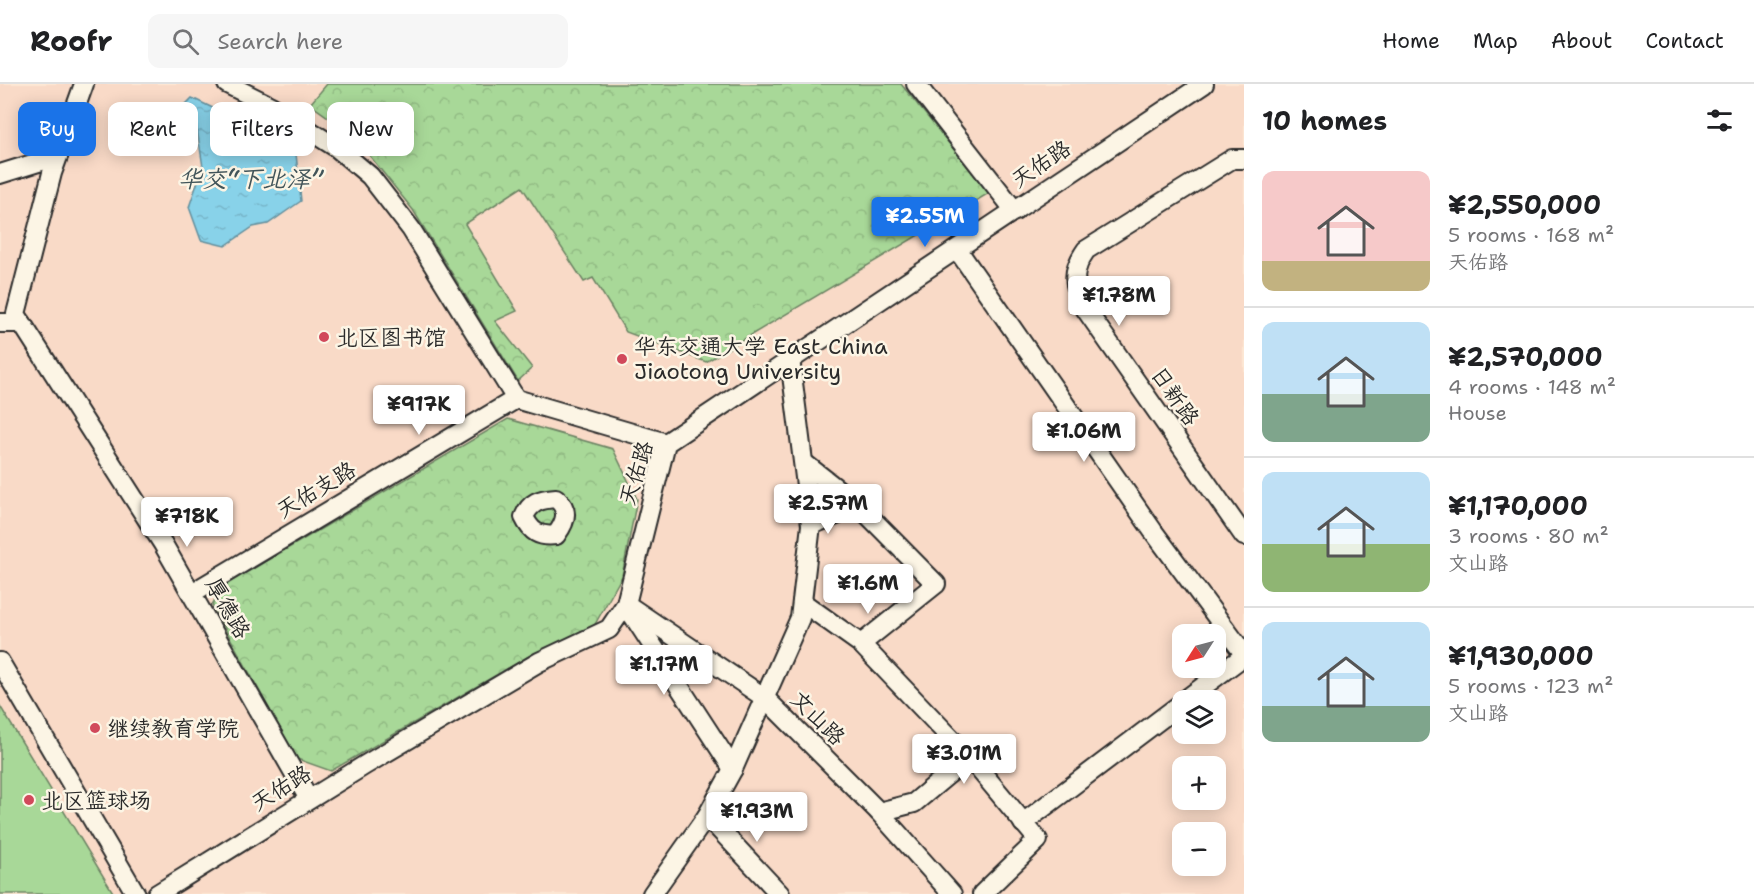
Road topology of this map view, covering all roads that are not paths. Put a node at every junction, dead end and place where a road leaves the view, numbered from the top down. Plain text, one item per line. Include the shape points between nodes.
1 (84, 84) edge
2 (227, 84) edge
3 (916, 84) edge
4 (1204, 84) edge
5 (78, 102) edge
6 (58, 156) joint
7 (1244, 159) edge
8 (0, 174) edge
9 (1015, 211) junction
10 (957, 249) junction
11 (22, 322) junction
12 (0, 323) edge
13 (790, 360) junction
14 (516, 399) junction
15 (666, 443) junction
16 (804, 463) junction
17 (859, 506) junction
18 (811, 525) junction
19 (1244, 536) edge
20 (192, 593) junction
21 (802, 602) junction
22 (626, 604) junction
23 (861, 644) junction
24 (1244, 655) edge
25 (0, 662) edge
26 (1199, 690) edge
27 (765, 698) junction
28 (1172, 711) edge
29 (969, 757) junction
30 (732, 769) junction
31 (309, 800) junction
32 (879, 812) junction
33 (707, 816) junction
34 (1023, 823) junction
35 (136, 894) edge
36 (157, 894) edge
37 (652, 894) edge
38 (780, 894) edge
39 (952, 894) edge
40 (982, 894) edge

1 - 5 street
2 - 14 street via 271,106 337,148 370,177 411,229
3 - 9 street
4 - 9 street, 天佑路
6 - 8 street
6 - 11 street via 16,314
7 - 19 street, 日新路 via 1232,159 1086,250 1075,266 1076,287 1083,307
9 - 10 street, 天佑路
10 - 13 street, 天佑路
10 - 24 street via 1152,531
11 - 12 street
11 - 20 street, 厚德路
13 - 15 street, 天佑路
13 - 16 street
14 - 15 street
14 - 20 street, 天佑支路
15 - 22 street, 天佑路
16 - 17 street
16 - 18 street
17 - 18 street
17 - 23 street via 936,584
18 - 21 street
20 - 31 street, 厚德路
21 - 23 street
21 - 27 street via 800,618
22 - 27 street, 文山路
22 - 30 street
22 - 31 street, 天佑路 via 609,629 539,662
23 - 29 street
24 - 26 street
25 - 35 street
27 - 30 street
27 - 32 street, 文山路
28 - 34 street
29 - 32 street via 914,803
29 - 34 street
30 - 33 street
31 - 36 street, 天佑路
32 - 39 street, 文山路
33 - 37 street
33 - 38 street
34 - 40 street via 1038,840

